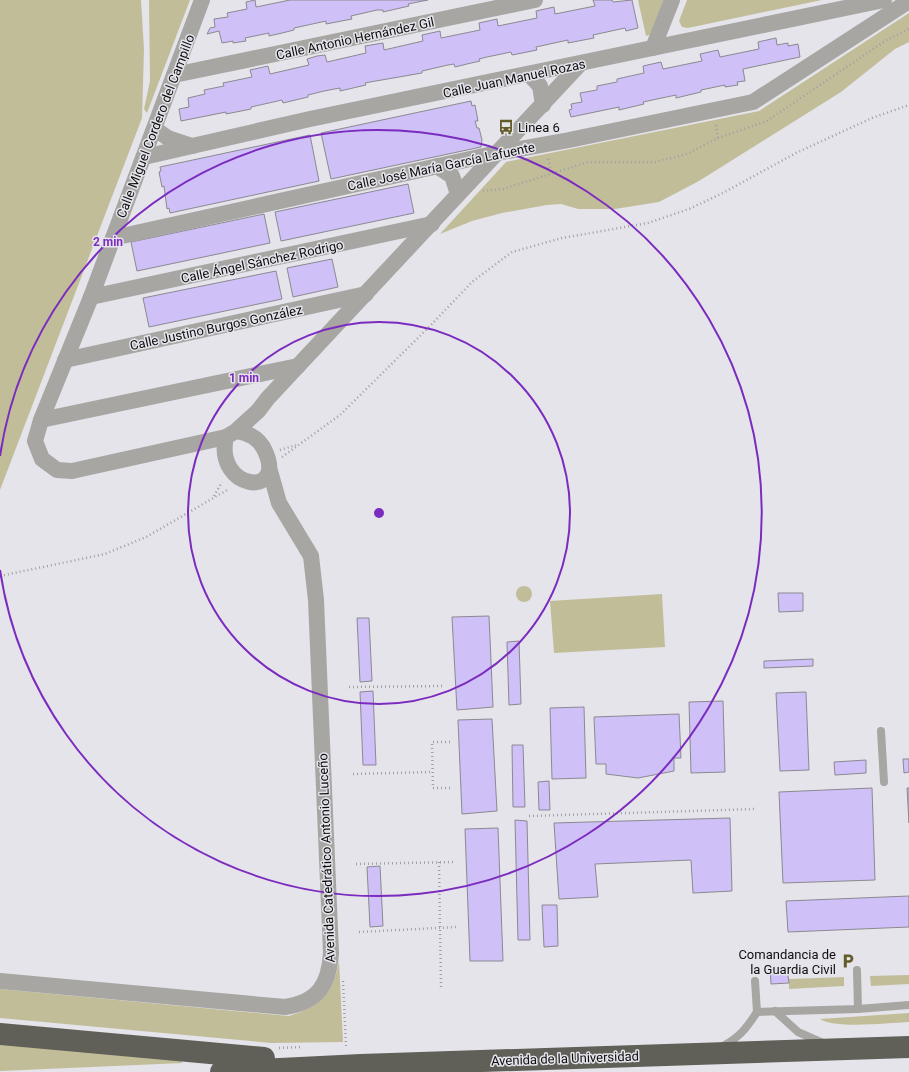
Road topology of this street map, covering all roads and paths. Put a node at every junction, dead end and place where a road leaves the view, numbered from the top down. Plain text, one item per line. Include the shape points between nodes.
1 (202, 0) edge
2 (535, 0) edge
3 (672, 0) edge
4 (884, 0) edge
5 (909, 1) edge
6 (848, 8) junction
7 (859, 34) junction
8 (653, 48) junction
9 (580, 64) junction
10 (530, 74) junction
11 (174, 75) junction
12 (909, 105) edge
13 (543, 106) junction
14 (154, 129) junction
15 (192, 146) junction
16 (497, 153) junction
17 (144, 157) junction
18 (437, 166) junction
19 (458, 194) junction
20 (432, 224) junction
21 (113, 238) junction
22 (366, 294) junction
23 (92, 297) junction
24 (65, 360) junction
25 (298, 366) junction
26 (258, 411) junction
27 (41, 420) junction
28 (231, 434) junction
29 (253, 436) junction
30 (198, 443) junction
31 (300, 444) junction
32 (225, 454) junction
33 (269, 464) junction
34 (250, 482) junction
35 (213, 497) dead end
36 (279, 503) junction
37 (0, 576) edge
38 (443, 686) dead end
39 (349, 687) dead end
40 (881, 731) dead end
41 (450, 742) dead end
42 (432, 772) junction
43 (353, 774) dead end
44 (884, 782) dead end
45 (450, 788) dead end
46 (756, 809) dead end
47 (529, 816) dead end
48 (439, 862) junction
49 (455, 862) dead end
50 (356, 864) dead end
51 (457, 927) dead end
52 (440, 928) junction
53 (359, 932) dead end
54 (857, 970) dead end
55 (343, 974) dead end
56 (0, 981) edge
57 (755, 981) dead end
58 (441, 987) dead end
59 (909, 1005) edge
60 (858, 1010) junction
61 (775, 1011) junction
62 (757, 1012) junction
63 (0, 1034) edge
64 (338, 1046) dead end
65 (346, 1046) junction
66 (274, 1047) dead end
67 (303, 1047) dead end
68 (909, 1047) edge
69 (849, 1049) junction
70 (697, 1054) junction
71 (357, 1055) junction
72 (221, 1072) edge

1 - 11 street, Calle Miguel Cordero del Campillo
2 - 11 street, Calle Antonio Hernández Gil
3 - 8 street
4 - 6 street, Calle Juan Manuel Rozas
5 - 7 street, Calle José María García Lafuente
6 - 7 street via 861,21
6 - 8 street, Calle Juan Manuel Rozas
7 - 16 street, Calle José María García Lafuente via 753,102
8 - 9 street, Calle Juan Manuel Rozas
9 - 10 street, Calle Juan Manuel Rozas
9 - 13 street
10 - 13 street via 540,86
10 - 15 street, Calle Juan Manuel Rozas
11 - 14 street, Calle Miguel Cordero del Campillo
12 - 31 path via 872,118 796,153 689,209 648,223 562,238 512,252 472,282 340,414
13 - 16 street
14 - 15 street via 168,138
14 - 17 street, Calle Miguel Cordero del Campillo
15 - 17 street, Calle Juan Manuel Rozas
16 - 18 street, Calle José María García Lafuente
16 - 19 street
17 - 21 street, Calle Miguel Cordero del Campillo
18 - 19 street via 452,176
18 - 21 street, Calle José María García Lafuente
19 - 20 street
20 - 22 street
20 - 23 street, Calle Ángel Sánchez Rodrigo
21 - 23 street, Calle Miguel Cordero del Campillo
22 - 24 street, Calle Justino Burgos González
22 - 25 street
23 - 24 street, Calle Miguel Cordero del Campillo
24 - 27 street, Calle Miguel Cordero del Campillo
25 - 26 street
25 - 27 street
26 - 28 street
26 - 29 street
27 - 30 street, Calle Miguel Cordero del Campillo via 35,441 42,459 57,470 72,471
28 - 29 street via 246,433
28 - 30 street, Calle Miguel Cordero del Campillo
28 - 32 street via 224,446
29 - 33 street via 263,448
30 - 32 street
31 - 33 path
31 - 33 path
32 - 34 street via 233,472 245,482
33 - 34 street via 264,479
33 - 36 street, Avenida Catedrático Antonio Luceño
34 - 36 street, Avenida Catedrático Antonio Luceño
35 - 37 path via 146,537 105,554
36 - 56 street, Avenida Catedrático Antonio Luceño via 311,556 316,600 331,953 328,976 321,988 307,1001 285,1007
38 - 39 path
40 - 44 lane
41 - 42 path via 432,742
42 - 43 path
42 - 45 path via 432,788
46 - 47 path
48 - 49 path
48 - 50 path
48 - 52 path
51 - 52 path
52 - 53 path
52 - 58 path
54 - 60 lane
55 - 65 path
57 - 62 lane
59 - 60 lane
60 - 61 lane
61 - 62 lane
61 - 69 lane via 798,1032 820,1042
62 - 70 lane via 736,1040 715,1050
63 - 71 highway via 210,1054
64 - 65 path
65 - 71 path
66 - 67 path
68 - 69 highway, Avenida de la Universidad
69 - 70 highway, Avenida de la Universidad
70 - 71 highway, Avenida de la Universidad
71 - 72 highway, Avenida de la Universidad

